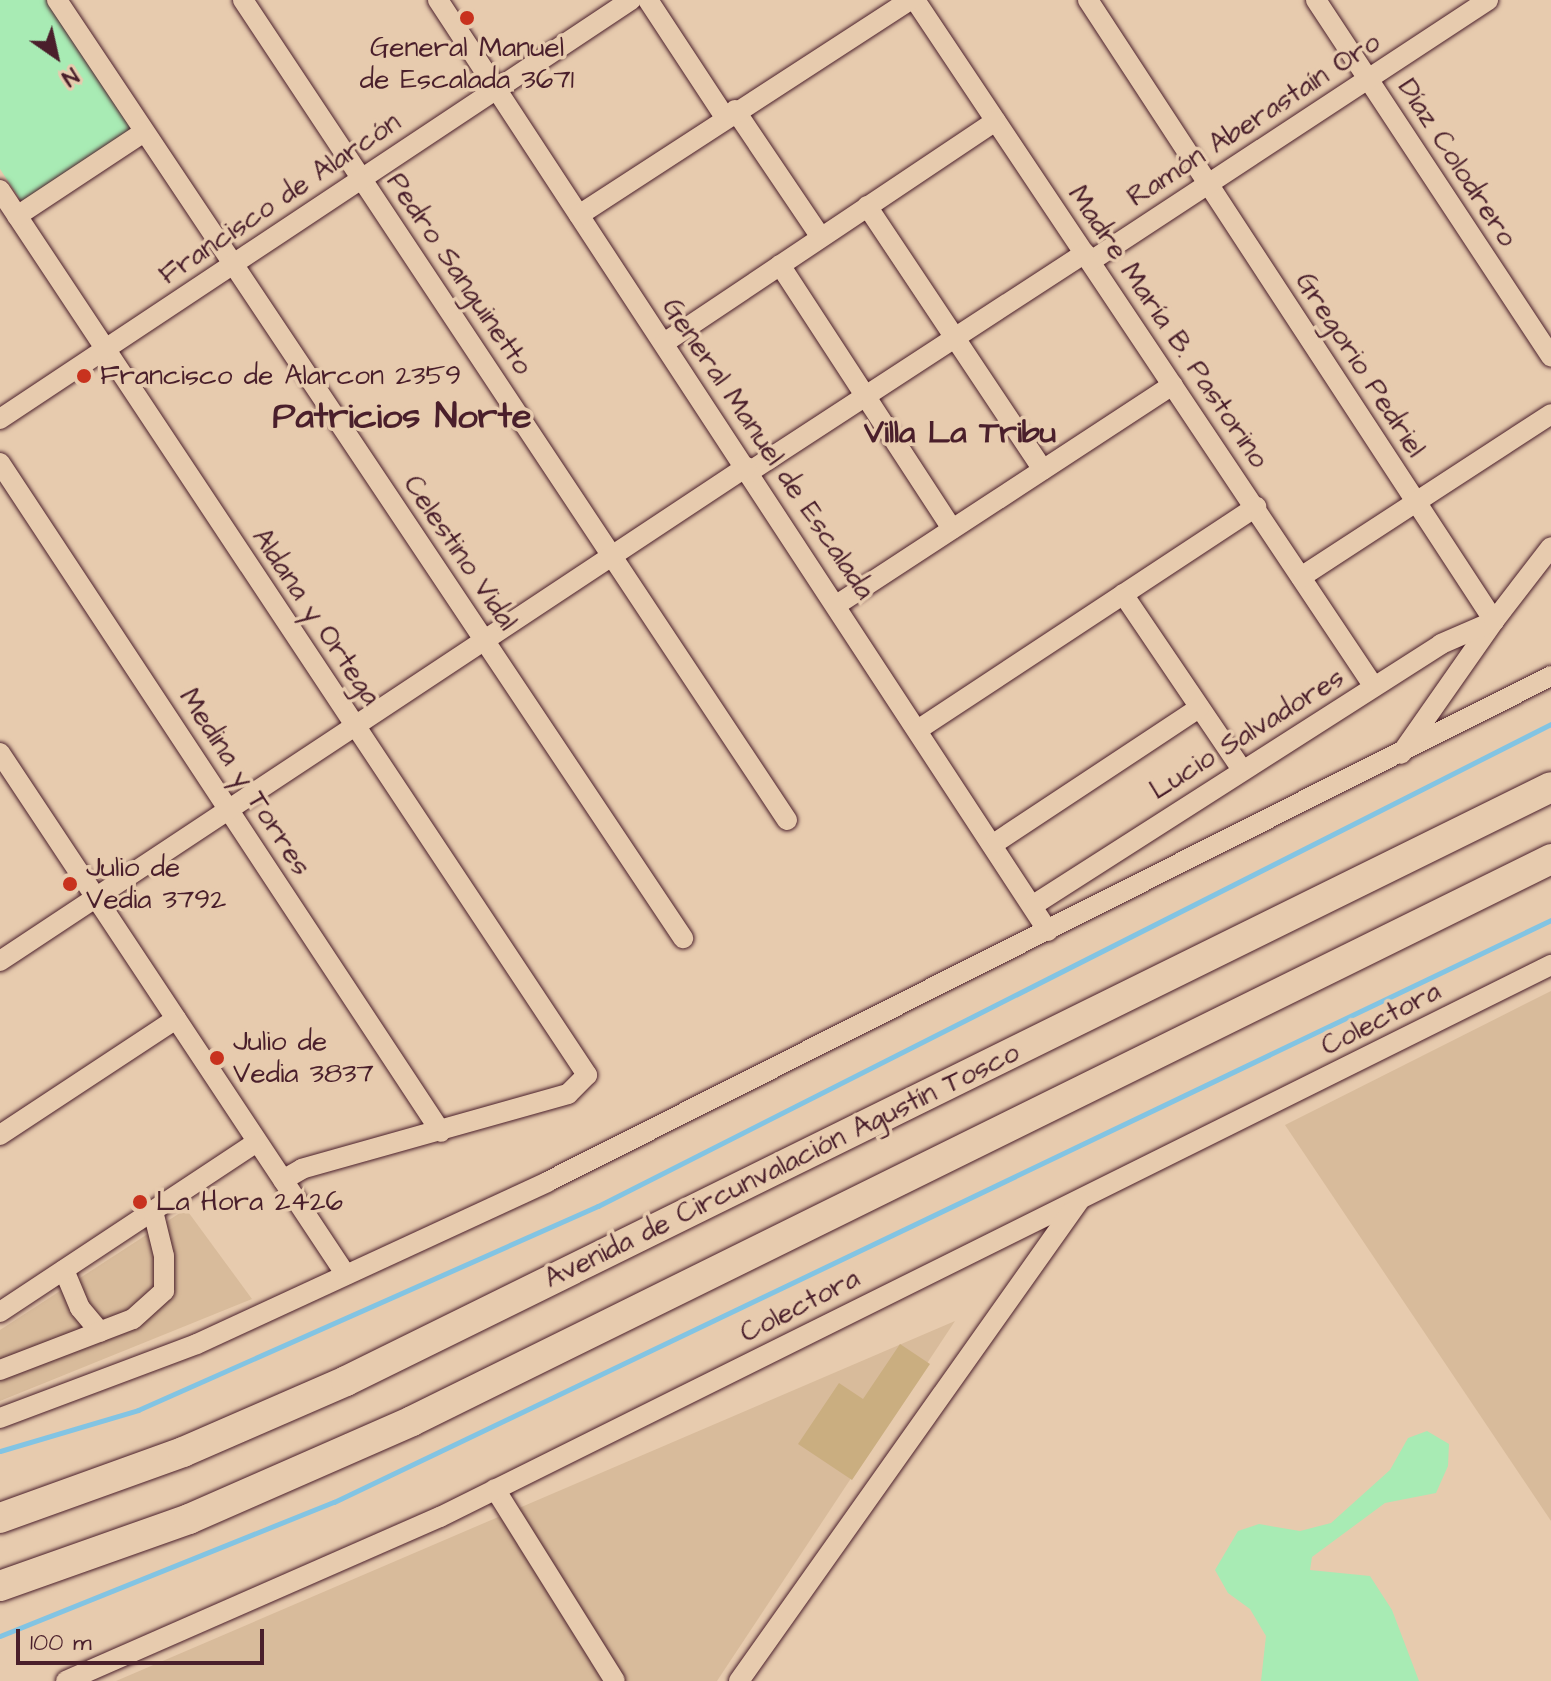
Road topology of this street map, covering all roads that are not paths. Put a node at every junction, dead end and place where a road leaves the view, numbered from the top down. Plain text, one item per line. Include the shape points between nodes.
1 (57, 0) edge
2 (243, 0) edge
3 (438, 0) edge
4 (631, 0) edge
5 (648, 0) edge
6 (912, 0) edge
7 (1088, 0) edge
8 (1316, 0) edge
9 (1488, 0) edge
10 (1368, 79) junction
11 (497, 89) junction
12 (730, 114) junction
13 (995, 121) junction
14 (144, 132) junction
15 (361, 179) junction
16 (1209, 184) junction
17 (0, 190) edge
18 (867, 206) junction
19 (579, 215) junction
20 (17, 216) junction
21 (820, 236) junction
22 (1088, 257) junction
23 (232, 265) junction
24 (780, 265) junction
25 (954, 339) junction
26 (664, 343) junction
27 (105, 349) junction
28 (1551, 357) edge
29 (1173, 385) junction
30 (866, 396) junction
31 (1551, 414) edge
32 (0, 419) edge
33 (0, 463) edge
34 (748, 470) junction
35 (1043, 470) junction
36 (1416, 503) junction
37 (1256, 507) junction
38 (952, 529) junction
39 (1551, 547) edge
40 (613, 556) junction
41 (1301, 577) junction
42 (1123, 594) junction
43 (838, 604) junction
44 (1494, 621) junction
45 (485, 640) junction
46 (1551, 676) edge
47 (1374, 687) junction
48 (1199, 708) junction
49 (355, 725) junction
50 (919, 729) junction
51 (0, 753) edge
52 (1398, 757) junction
53 (1551, 767) edge
54 (1241, 768) junction
55 (6, 776) edge
56 (1551, 787) edge
57 (230, 808) junction
58 (787, 820) dead end
59 (995, 843) junction
60 (1551, 859) edge
61 (1343, 888) junction
62 (96, 898) junction
63 (1035, 904) junction
64 (1048, 931) junction
65 (683, 938) dead end
66 (0, 961) edge
67 (1551, 965) edge
68 (176, 1019) junction
69 (441, 1132) junction
70 (0, 1135) edge
71 (257, 1142) junction
72 (283, 1180) junction
73 (1082, 1198) junction
74 (153, 1211) junction
75 (64, 1270) junction
76 (346, 1275) junction
77 (0, 1312) edge
78 (100, 1332) junction
79 (0, 1370) edge
80 (0, 1418) edge
81 (495, 1489) junction
82 (0, 1518) edge
83 (0, 1586) edge
84 (66, 1681) edge
85 (615, 1681) edge
86 (739, 1681) edge

1 - 14 street, Celestino Vidal
2 - 15 street, Pedro Sanguinetto
3 - 11 street, General Manuel de Escalada
4 - 11 street, Francisco de Alarcón
5 - 12 street
6 - 12 street
6 - 13 street, Madre María B. Pastorino
7 - 16 street, Gregorio Pedriel
8 - 10 street, Díaz Colodrero
9 - 10 street, Ramón Aberastaín Oro
10 - 16 street, Ramón Aberastaín Oro
10 - 28 street, Díaz Colodrero
11 - 15 street, Francisco de Alarcón
11 - 19 street, General Manuel de Escalada
12 - 19 street
12 - 21 street
13 - 18 street
13 - 22 street, Madre María B. Pastorino
14 - 20 street
14 - 23 street, Celestino Vidal
15 - 23 street, Francisco de Alarcón
15 - 40 street, Pedro Sanguinetto
16 - 22 street, Ramón Aberastaín Oro
16 - 36 street, Gregorio Pedriel
17 - 20 street, Aldana y Ortega
18 - 21 street
18 - 25 street
19 - 26 street, General Manuel de Escalada
20 - 27 street, Aldana y Ortega
21 - 24 street
22 - 25 street, Ramón Aberastaín Oro
22 - 29 street, Madre María B. Pastorino
23 - 27 street, Francisco de Alarcón
23 - 45 street, Celestino Vidal
24 - 26 street
24 - 30 street
25 - 30 street, Ramón Aberastaín Oro
25 - 35 street
26 - 34 street, General Manuel de Escalada
27 - 32 street, Francisco de Alarcón
27 - 49 street, Aldana y Ortega
29 - 35 street
29 - 37 street, Madre María B. Pastorino
30 - 34 street, Ramón Aberastaín Oro
30 - 38 street
31 - 36 street
33 - 57 street, Medina y Torres
34 - 40 street, Ramón Aberastaín Oro
34 - 43 street, General Manuel de Escalada
35 - 38 street
36 - 41 street
36 - 44 street, Gregorio Pedriel
37 - 41 street, Madre María B. Pastorino
37 - 42 street
38 - 43 street
39 - 44 street
40 - 45 street, Ramón Aberastaín Oro
40 - 58 street, Pedro Sanguinetto
41 - 47 street, Madre María B. Pastorino
42 - 48 street
42 - 50 street
43 - 50 street, General Manuel de Escalada
44 - 47 street, Lucio Salvadores via 1441,644
44 - 52 street
45 - 49 street, Ramón Aberastaín Oro
45 - 65 street, Celestino Vidal
46 - 52 street
47 - 54 street, Lucio Salvadores
48 - 54 street
48 - 59 street
49 - 57 street, Ramón Aberastaín Oro
49 - 69 street, Aldana y Ortega via 587,1075 568,1094
50 - 59 street, General Manuel de Escalada
51 - 55 street
52 - 64 street
53 - 61 highway
54 - 63 street, Lucio Salvadores
55 - 62 street
56 - 61 highway, Avenida de Circunvalación Agustín Tosco
57 - 62 street, Ramón Aberastaín Oro
57 - 69 street, Medina y Torres
59 - 63 street, General Manuel de Escalada
60 - 83 highway via 412,1421 189,1519
61 - 82 highway, Avenida de Circunvalación Agustín Tosco via 332,1387 210,1441
62 - 66 street, Ramón Aberastaín Oro
62 - 68 street
63 - 64 street, General Manuel de Escalada
64 - 76 street via 547,1182
67 - 73 street, Colectora
68 - 70 street
68 - 71 street
69 - 72 street via 302,1169
71 - 72 street
71 - 74 street
72 - 76 street
73 - 81 street, Colectora
73 - 86 street
74 - 75 street
74 - 78 street via 164,1256 164,1291 133,1319
75 - 77 street
75 - 78 street via 80,1308
76 - 80 street via 142,1367
78 - 79 street
81 - 84 street, Colectora
81 - 85 street

